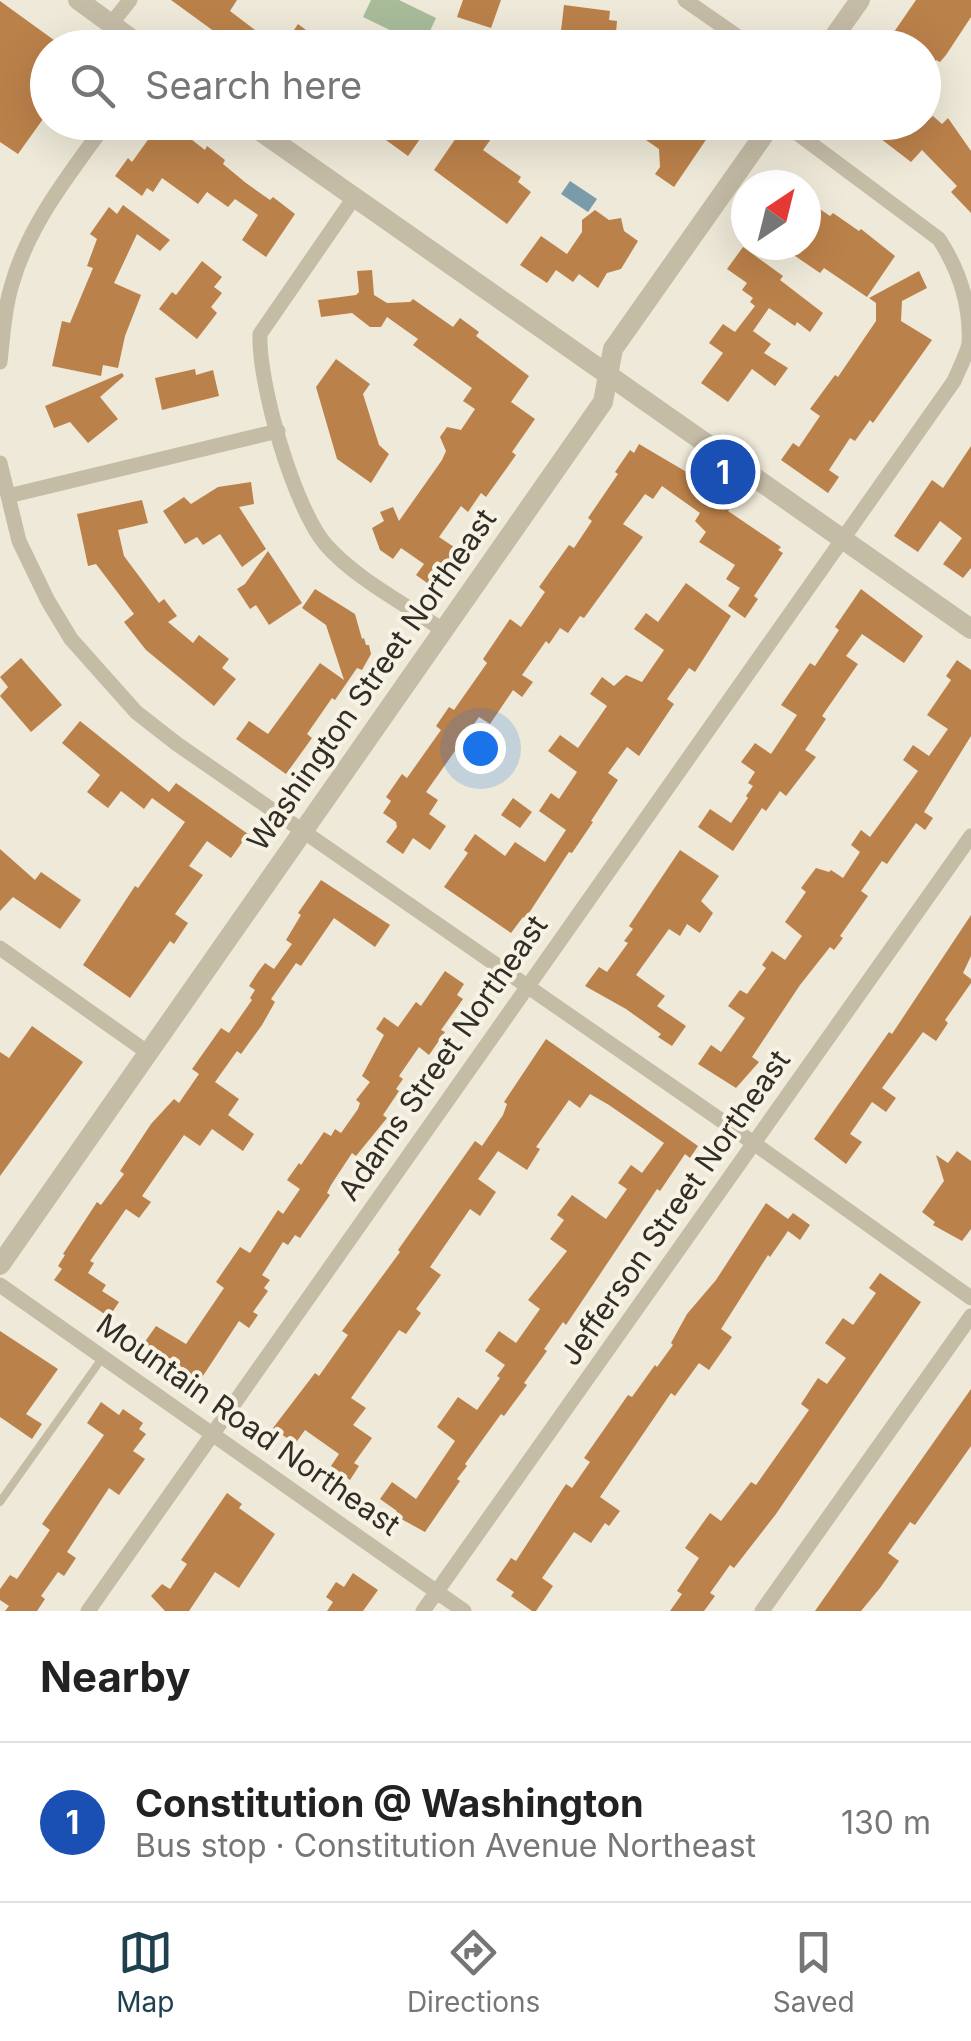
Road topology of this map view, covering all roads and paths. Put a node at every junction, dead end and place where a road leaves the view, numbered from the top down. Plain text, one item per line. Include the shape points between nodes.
1 (78, 0) edge
2 (130, 0) edge
3 (685, 0) edge
4 (860, 0) edge
5 (111, 24) junction
6 (119, 30) edge
7 (728, 30) edge
8 (839, 30) edge
9 (94, 140) edge
10 (273, 140) edge
11 (761, 140) edge
12 (806, 140) edge
13 (353, 199) junction
14 (0, 362) edge
15 (606, 375) junction
16 (278, 432) junction
17 (0, 463) edge
18 (8, 496) junction
19 (844, 538) junction
20 (19, 541) junction
21 (0, 548) edge
22 (971, 629) edge
23 (444, 631) junction
24 (304, 832) junction
25 (971, 836) edge
26 (0, 948) edge
27 (527, 987) junction
28 (147, 1052) junction
29 (754, 1144) junction
30 (0, 1265) edge
31 (0, 1285) edge
32 (971, 1298) edge
33 (971, 1316) edge
34 (103, 1356) junction
35 (213, 1433) junction
36 (0, 1502) edge
37 (436, 1592) junction
38 (88, 1611) edge
39 (423, 1611) edge
40 (464, 1611) edge
41 (762, 1611) edge

1 - 5 street
2 - 5 street
3 - 7 street
4 - 8 street
5 - 6 street
9 - 14 street via 32,235 11,285
10 - 13 street
11 - 15 street, Washington Street Northeast via 613,349
12 - 19 street, Adams Street Northeast via 939,239 969,300 969,343 954,381
13 - 15 street
13 - 16 street via 260,334 259,361
15 - 19 street
15 - 23 street, Washington Street Northeast via 603,402
16 - 18 street
16 - 23 street via 308,522 328,547
17 - 18 street
18 - 20 street
19 - 22 street
19 - 27 street, Adams Street Northeast
20 - 21 street
20 - 24 street via 71,639 114,689 177,744
23 - 24 street, Washington Street Northeast
24 - 27 street
24 - 28 street, Washington Street Northeast
25 - 29 street, Jefferson Street Northeast
26 - 28 street
27 - 29 street
27 - 35 street, Adams Street Northeast
28 - 30 street, Washington Street Northeast
29 - 32 street
29 - 37 street, Jefferson Street Northeast
31 - 34 street, Mountain Road Northeast
33 - 41 street
34 - 35 street, Mountain Road Northeast
34 - 36 lane
35 - 37 street, Mountain Road Northeast
35 - 38 street, Adams Street Northeast
37 - 39 street, Jefferson Street Northeast
37 - 40 street, Mountain Road Northeast

